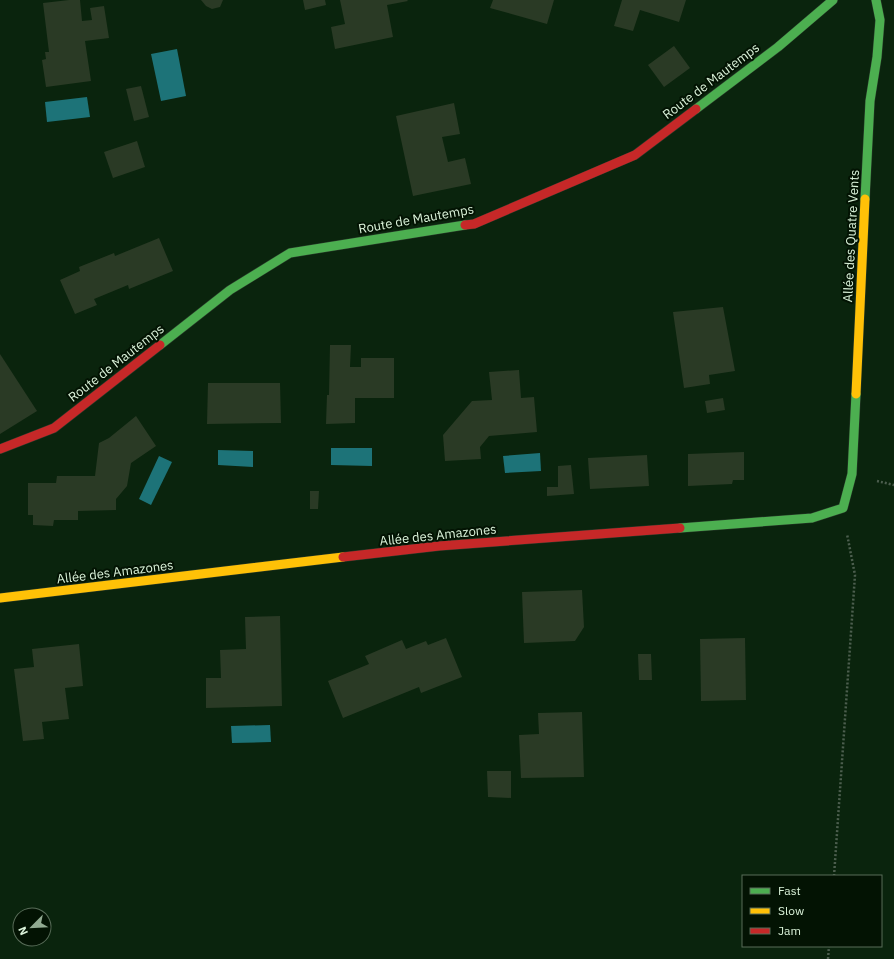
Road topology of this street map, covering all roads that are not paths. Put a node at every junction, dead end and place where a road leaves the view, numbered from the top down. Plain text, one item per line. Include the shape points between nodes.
1 (833, 0) edge
2 (876, 0) edge
3 (0, 449) edge
4 (843, 508) joint
5 (0, 598) edge

1 - 3 street, Route de Mautemps via 778,46 635,155 474,224 290,253 230,290 54,428
2 - 4 street, Allée des Quatre Vents via 880,20 870,101 852,474
4 - 5 street, Allée des Amazones via 812,518 439,546

